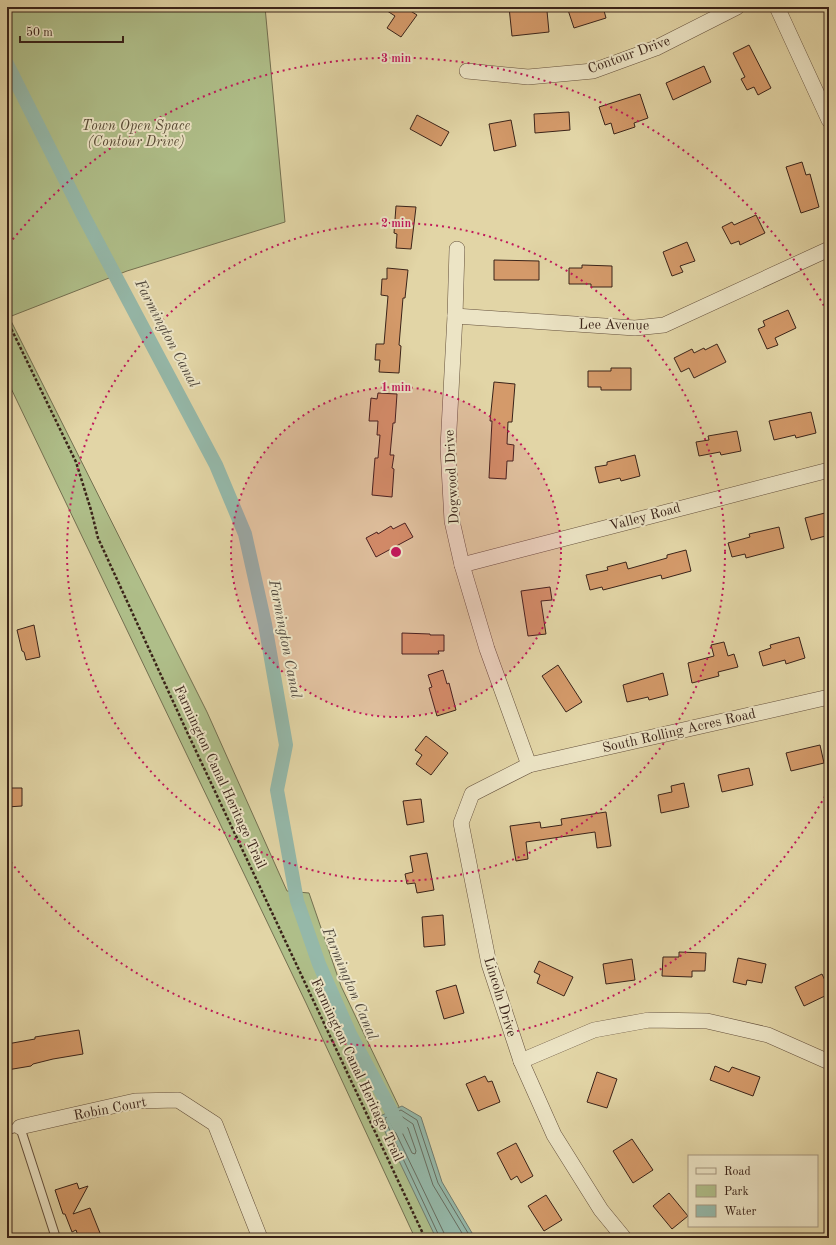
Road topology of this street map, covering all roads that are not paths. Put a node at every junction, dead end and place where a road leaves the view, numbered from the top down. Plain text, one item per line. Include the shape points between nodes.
1 (737, 7) edge
2 (778, 7) edge
3 (467, 71) dead end
4 (829, 120) edge
5 (829, 248) edge
6 (457, 249) dead end
7 (455, 316) junction
8 (829, 470) edge
9 (462, 565) junction
10 (829, 697) edge
11 (529, 765) junction
12 (521, 1061) junction
13 (829, 1062) edge
14 (13, 1129) edge
15 (56, 1238) edge
16 (260, 1238) edge
17 (624, 1238) edge

1 - 3 street, Contour Drive via 656,48 593,71 528,77
2 - 4 street
5 - 7 street, Lee Avenue via 664,325 635,328
6 - 7 street, Dogwood Drive
7 - 9 street, Dogwood Drive via 448,448 452,521
8 - 9 street, Valley Road
9 - 11 street, Dogwood Drive via 487,649
10 - 11 street, South Rolling Acres Road
11 - 12 street, Lincoln Drive via 472,794 461,822 489,964
12 - 13 street via 594,1030 649,1020 707,1021 768,1035
12 - 17 street, Lincoln Drive via 554,1135 601,1210
14 - 15 lane
14 - 16 street, Robin Court via 135,1101 178,1100 215,1124

